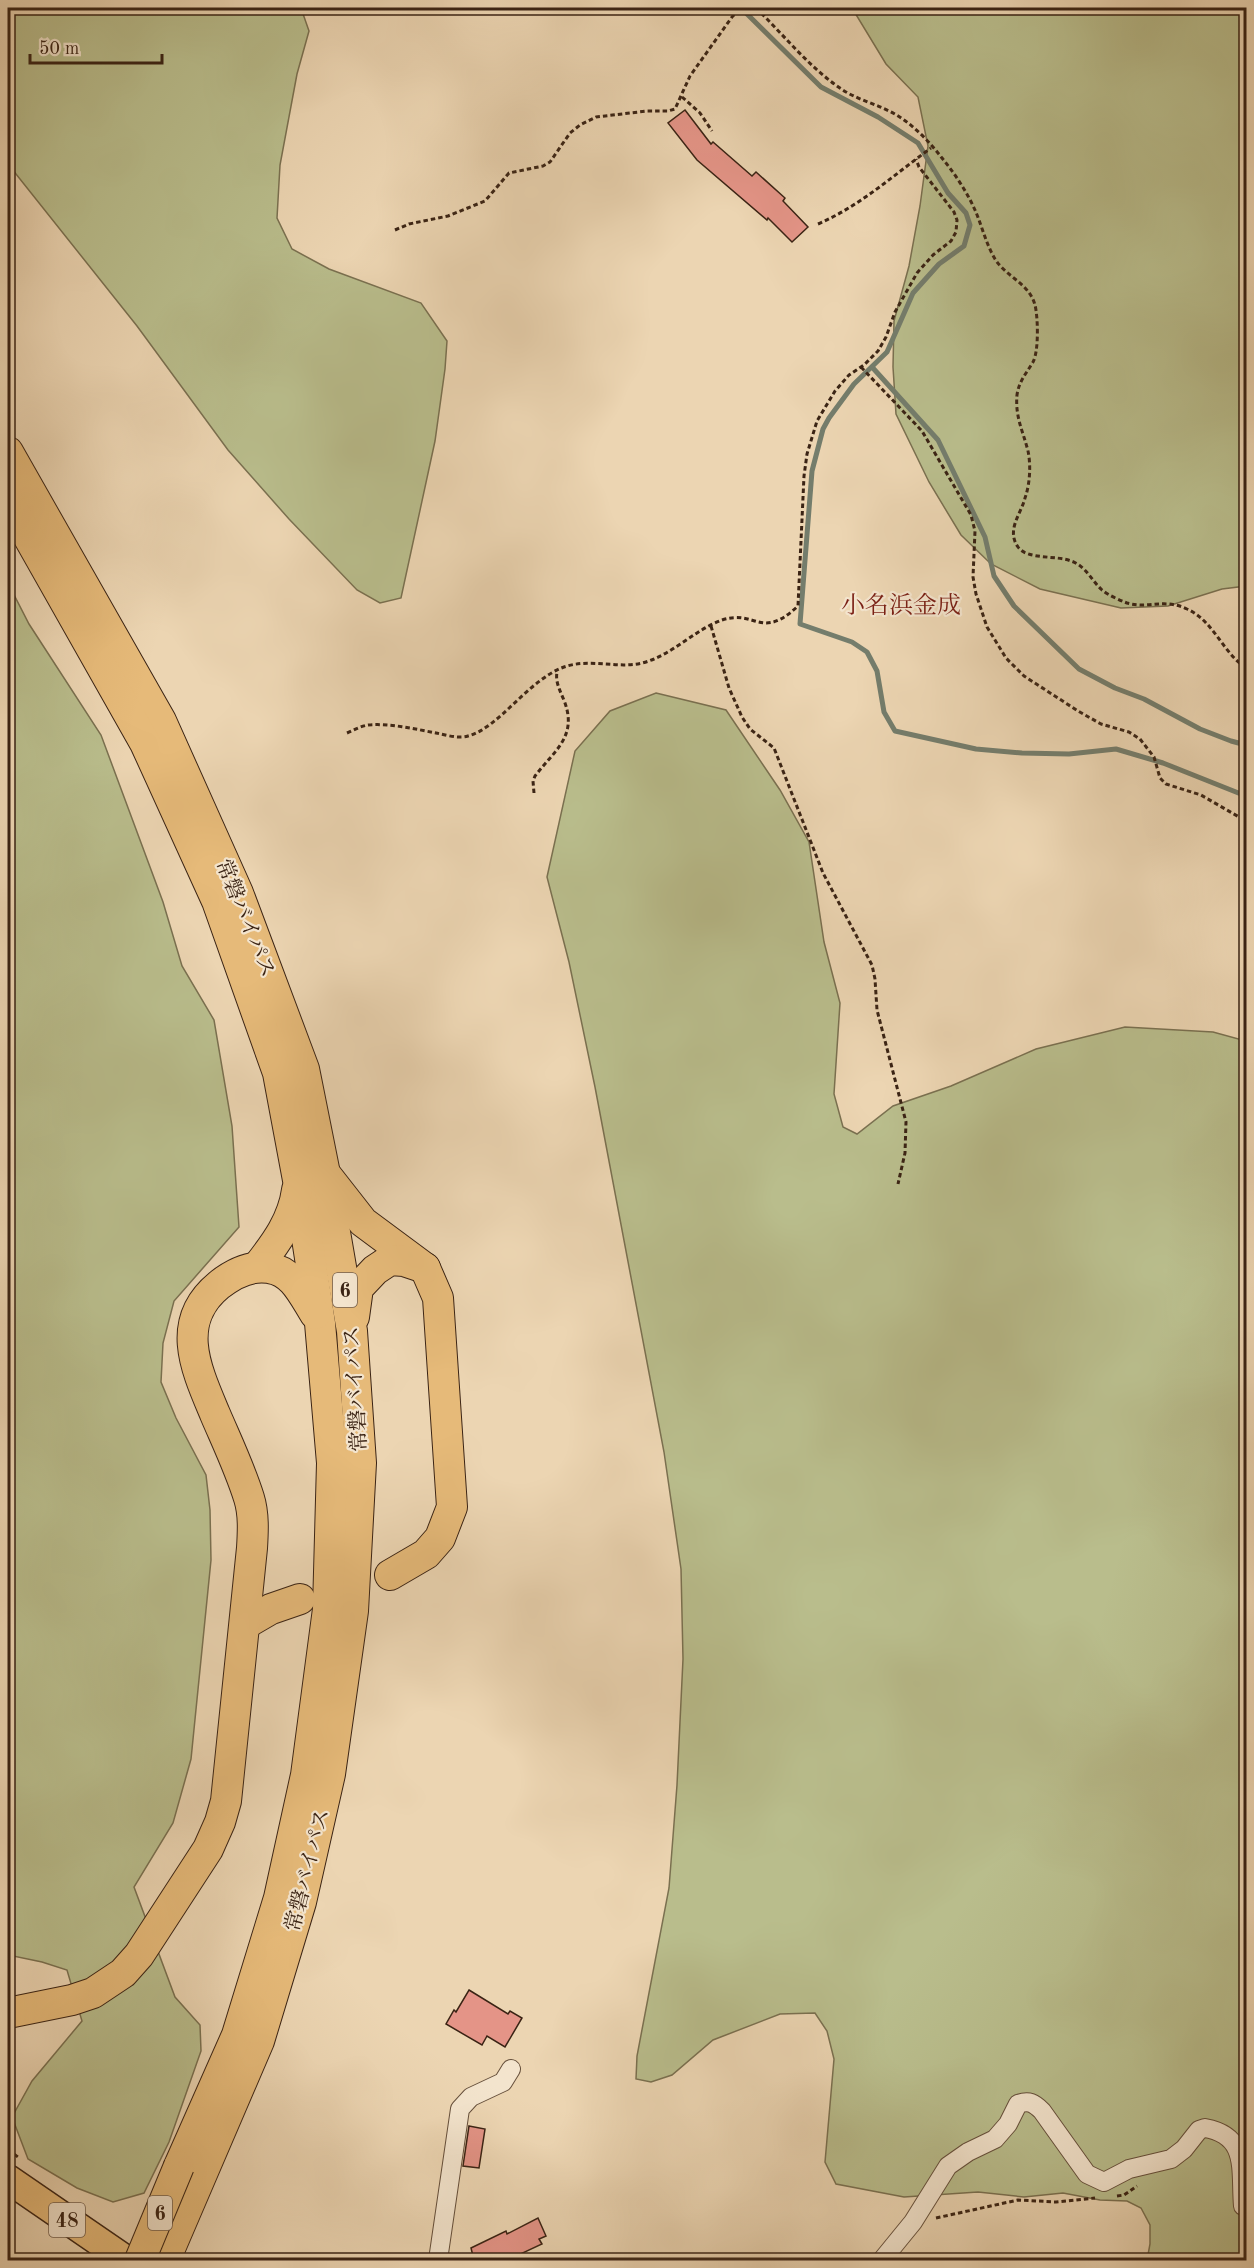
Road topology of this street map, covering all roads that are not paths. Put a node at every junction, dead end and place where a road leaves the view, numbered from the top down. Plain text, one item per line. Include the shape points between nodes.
1 (8, 452) edge
2 (8, 501) edge
3 (311, 1177) junction
4 (258, 1266) junction
5 (425, 1268) junction
6 (320, 1323) junction
7 (352, 1330) junction
8 (390, 1575) dead end
9 (300, 1599) dead end
10 (244, 1624) junction
11 (8, 2013) edge
12 (512, 2069) dead end
13 (190, 2172) junction
14 (8, 2179) edge
15 (1243, 2206) dead end
16 (126, 2260) edge
17 (140, 2260) edge
18 (165, 2260) edge
19 (438, 2260) edge
20 (882, 2260) edge

1 - 3 highway, 常磐バイパス / 6 via 161,721 238,894 304,1069
2 - 3 highway, 常磐バイパス / 6 via 145,743 217,901
3 - 4 highway via 287,1224
3 - 5 highway
3 - 6 highway, 常磐バイパス / 6
3 - 7 highway, 常磐バイパス / 6
4 - 6 highway via 279,1269 296,1283
4 - 10 highway via 230,1276 206,1296 194,1322 192,1342 198,1374 250,1501 252,1548
5 - 7 highway via 390,1260 375,1270 358,1288
5 - 8 highway via 438,1298 452,1507 440,1538 426,1554
6 - 13 highway, 常磐バイパス / 6 via 332,1463 329,1576 306,1775 279,1898
7 - 13 highway, 常磐バイパス / 6 via 361,1463 353,1611 330,1774 301,1902 259,2041
9 - 10 highway
10 - 11 highway via 226,1801 208,1849 139,1955 123,1973 93,1993
12 - 19 street via 503,2082 471,2097 460,2109
13 - 17 highway, 常磐バイパス / 6, bridge
13 - 18 highway, 常磐バイパス / 6
14 - 16 main road, 48
15 - 20 street via 1239,2156 1226,2134 1199,2130 1171,2159 1128,2169 1104,2182 1087,2174 1042,2111 1035,2103 1026,2101 1018,2104 995,2139 948,2166

